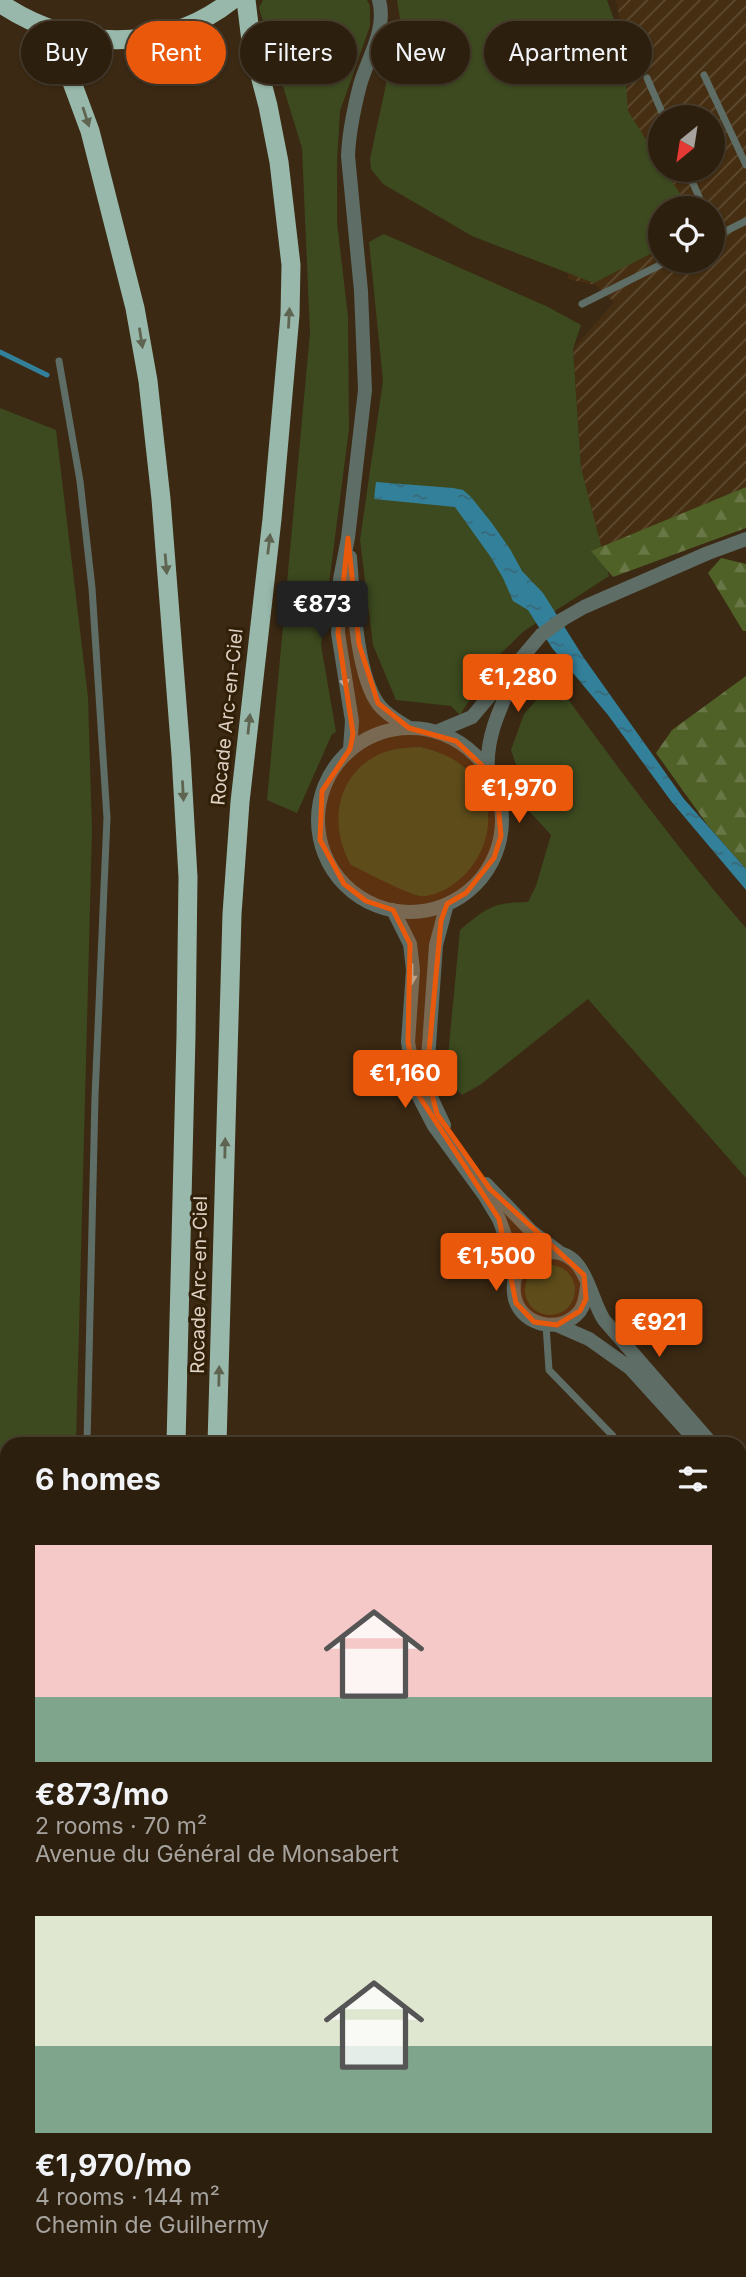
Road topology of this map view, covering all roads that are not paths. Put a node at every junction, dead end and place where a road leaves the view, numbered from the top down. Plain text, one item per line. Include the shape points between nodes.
1 (232, 0) edge
2 (246, 0) edge
3 (379, 0) edge
4 (7, 10) edge
5 (31, 21) edge
6 (112, 39) edge
7 (704, 75) dead end
8 (73, 84) edge
9 (650, 84) edge
10 (659, 105) edge
11 (746, 165) edge
12 (746, 221) edge
13 (725, 232) edge
14 (648, 271) edge
15 (582, 304) dead end
16 (59, 361) dead end
17 (348, 538) junction
18 (746, 539) edge
19 (525, 653) junction
20 (409, 728) junction
21 (436, 732) junction
22 (350, 750) junction
23 (488, 771) junction
24 (447, 904) junction
25 (393, 910) junction
26 (559, 1252) junction
27 (515, 1278) junction
28 (587, 1286) junction
29 (552, 1325) junction
30 (87, 1437) edge
31 (176, 1437) edge
32 (217, 1437) edge
33 (609, 1437) edge
34 (693, 1437) edge
35 (706, 1437) edge

1 - 6 highway via 186,27 143,38
32 -> 2 highway, Rocade Arc-en-Ciel via 232,914 290,315 291,265 279,162
3 - 17 street via 380,32 360,84 349,136 365,390
4 - 5 highway
7 - 11 lane
8 -> 31 highway, Rocade Arc-en-Ciel via 90,131 135,308 148,381 181,755 188,877
9 - 10 lane
12 - 13 lane
14 - 15 lane
16 - 30 lane via 80,481 92,588 107,818
17 - 20 street via 355,618 370,689 389,716
17 -> 22 street via 340,579 338,633 352,721
18 - 19 street via 563,619
19 - 21 street via 472,717
19 - 23 street via 491,736
20 - 21 street
20 - 22 street via 388,730
21 - 23 street via 474,754
22 - 25 street via 322,791 320,840 329,864 344,884 366,901
23 - 24 street via 502,814 501,836 482,877 467,893
24 - 25 street via 415,912
24 - 26 street via 436,945 429,1093 447,1130 490,1189
25 -> 27 street via 410,944 413,970 408,1042 417,1093 434,1126 499,1219
26 - 27 street via 531,1257
26 - 28 street via 578,1264
27 - 29 street via 513,1291 523,1314 534,1322
28 - 29 street via 580,1311 570,1320
28 - 35 street via 604,1320
29 - 33 lane via 549,1370
29 - 34 street via 589,1339 630,1368

